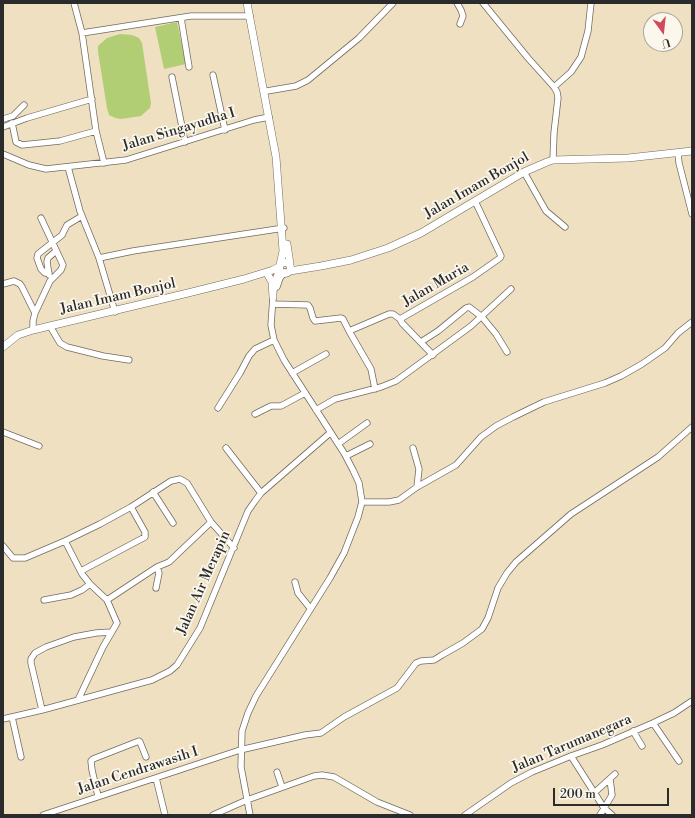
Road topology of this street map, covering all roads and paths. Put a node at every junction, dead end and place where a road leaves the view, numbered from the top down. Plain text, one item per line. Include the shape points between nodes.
1 (74, 3) edge
2 (247, 3) edge
3 (251, 3) edge
4 (392, 3) edge
5 (457, 3) edge
6 (484, 3) edge
7 (591, 3) edge
8 (250, 16) junction
9 (181, 18) junction
10 (460, 24) dead end
11 (82, 34) junction
12 (189, 67) dead end
13 (214, 75) dead end
14 (172, 77) dead end
15 (554, 87) junction
16 (267, 91) junction
17 (92, 100) junction
18 (24, 104) dead end
19 (269, 118) junction
20 (3, 119) edge
21 (12, 123) junction
22 (3, 127) edge
23 (225, 130) junction
24 (96, 131) junction
25 (185, 142) junction
26 (692, 151) edge
27 (678, 153) junction
28 (3, 154) edge
29 (553, 160) junction
30 (104, 163) junction
31 (68, 167) junction
32 (524, 172) junction
33 (475, 201) junction
34 (692, 214) edge
35 (82, 216) junction
36 (41, 218) dead end
37 (565, 227) dead end
38 (283, 228) junction
39 (52, 244) junction
40 (56, 251) junction
41 (100, 258) junction
42 (284, 268) junction
43 (49, 273) junction
44 (268, 275) junction
45 (244, 279) junction
46 (50, 281) junction
47 (3, 284) edge
48 (511, 289) dead end
49 (273, 301) junction
50 (115, 312) junction
51 (35, 313) junction
52 (482, 317) junction
53 (400, 319) junction
54 (692, 322) edge
55 (50, 326) junction
56 (33, 330) junction
57 (349, 331) junction
58 (274, 340) junction
59 (421, 342) junction
60 (3, 347) edge
61 (507, 352) dead end
62 (326, 354) dead end
63 (433, 355) junction
64 (129, 360) dead end
65 (292, 373) junction
66 (374, 389) junction
67 (305, 393) junction
68 (218, 408) dead end
69 (316, 410) junction
70 (255, 414) dead end
71 (367, 423) dead end
72 (692, 426) edge
73 (3, 432) edge
74 (330, 433) junction
75 (338, 444) junction
76 (370, 444) dead end
77 (39, 446) dead end
78 (226, 448) dead end
79 (413, 448) dead end
80 (346, 456) junction
81 (417, 487) junction
82 (153, 492) junction
83 (261, 493) junction
84 (362, 502) junction
85 (131, 507) junction
86 (211, 522) junction
87 (173, 523) dead end
88 (65, 541) junction
89 (3, 546) edge
90 (234, 548) junction
91 (157, 567) junction
92 (81, 571) junction
93 (295, 582) dead end
94 (90, 584) junction
95 (156, 588) dead end
96 (44, 600) dead end
97 (107, 600) junction
98 (310, 608) junction
99 (111, 632) junction
100 (78, 700) junction
101 (692, 701) edge
102 (42, 710) junction
103 (12, 717) junction
104 (3, 719) edge
105 (653, 723) junction
106 (634, 731) junction
107 (642, 746) dead end
108 (240, 750) junction
109 (571, 756) junction
110 (21, 757) dead end
111 (146, 757) dead end
112 (679, 761) dead end
113 (277, 772) dead end
114 (615, 774) dead end
115 (156, 778) junction
116 (610, 779) junction
117 (282, 788) junction
118 (594, 793) junction
119 (98, 796) junction
120 (247, 800) junction
121 (604, 808) junction
122 (43, 815) edge
123 (165, 815) edge
124 (213, 815) edge
125 (250, 815) edge
126 (410, 815) edge
127 (465, 815) edge
128 (600, 815) edge
129 (612, 815) edge

1 - 11 street
2 - 8 main road
3 - 16 main road
4 - 16 street via 359,38 308,80 296,86
5 - 10 street via 463,16
6 - 15 street
7 - 15 street via 588,31 581,57 571,72
8 - 9 street
8 - 19 main road
9 - 11 street
9 - 12 street
11 - 17 street
13 - 23 street
14 - 25 street
15 - 29 street via 558,98
16 - 38 main road via 282,189
17 - 21 street
17 - 24 street
18 - 20 street via 13,116
19 - 23 street, Jalan Singayudha I via 254,120
19 - 38 main road
21 - 22 street
21 - 24 street via 16,142 22,146 60,141
23 - 25 street, Jalan Singayudha I
24 - 30 street
25 - 30 street, Jalan Singayudha I via 131,159
26 - 27 main road, Jalan Imam Bonjol
27 - 29 main road, Jalan Imam Bonjol via 620,159
27 - 34 street
28 - 31 street, Jalan Singayudha I via 39,168
29 - 32 main road, Jalan Imam Bonjol
30 - 31 street, Jalan Singayudha I
31 - 35 street
32 - 33 main road, Jalan Imam Bonjol
32 - 37 street via 546,211
33 - 42 main road, Jalan Imam Bonjol via 421,233 388,248 328,265
33 - 53 street, Jalan Muria via 500,258 473,277
35 - 39 street via 67,225 62,235
35 - 41 street
36 - 39 street
38 - 41 street
38 - 42 main road
39 - 40 street
39 - 43 street via 38,254 37,258 42,272
40 - 43 street via 48,258
40 - 46 street via 63,268
41 - 50 street
42 - 44 main road, Jalan Imam Bonjol
42 - 45 main road, Jalan Imam Bonjol
42 - 49 street via 276,277
43 - 46 street
44 - 45 main road, Jalan Imam Bonjol
44 - 49 main road via 272,284
45 - 50 main road, Jalan Imam Bonjol
46 - 51 street
47 - 51 street via 14,281 20,284
48 - 52 street
49 - 57 street via 308,305 315,321 342,318
49 - 58 street via 271,325
50 - 55 main road, Jalan Imam Bonjol
51 - 56 street
52 - 59 street via 470,307 466,308
52 - 61 street
52 - 63 street
53 - 57 street via 389,314
53 - 59 street, Jalan Muria
54 - 81 street via 665,348 621,376 544,402 496,426 481,437 456,465
55 - 56 main road, Jalan Imam Bonjol
55 - 64 street via 60,343 67,348
56 - 60 main road, Jalan Imam Bonjol via 18,335
57 - 66 street via 372,370
58 - 65 street
58 - 68 street via 255,349 249,356
59 - 63 street, Jalan Muria
62 - 65 street
63 - 66 street via 396,381
65 - 67 street
66 - 69 street via 335,399
67 - 69 street
67 - 70 street via 281,406 271,406
69 - 74 street
71 - 75 street
72 - 108 street, Jalan Cendrawasih I via 658,457 571,514 516,562 498,588 486,624 463,643 434,660 416,663 396,688 321,733
73 - 77 street
74 - 75 street
74 - 83 street, Jalan Air Merapin
75 - 80 street
76 - 80 street
78 - 83 street
79 - 81 street via 420,469
80 - 84 street via 361,489
81 - 84 street via 396,501
82 - 85 street
82 - 86 street via 171,480 184,481
82 - 87 street
83 - 90 street, Jalan Air Merapin via 248,511
84 - 98 street via 347,546
85 - 88 street
85 - 92 street via 145,532 145,537
86 - 90 street
86 - 91 street via 169,562
88 - 89 street via 21,559 12,558
88 - 92 street
90 - 100 street, Jalan Air Merapin via 200,628 177,665 152,680
91 - 95 street via 159,573
91 - 97 street
92 - 94 street
93 - 98 street via 298,593
94 - 96 street via 71,595
94 - 97 street
97 - 99 street via 116,623
98 - 108 street via 256,696 242,731
99 - 100 street
99 - 102 street via 74,637 35,653 31,663
100 - 102 street, Jalan Air Merapin
101 - 105 street, Jalan Tarumanegara
102 - 103 street, Jalan Air Merapin
103 - 104 street, Jalan Air Merapin
103 - 110 street
105 - 106 street, Jalan Tarumanegara
105 - 112 street
106 - 107 street
106 - 109 street, Jalan Tarumanegara
108 - 115 street, Jalan Cendrawasih I
108 - 120 street
109 - 118 street
109 - 127 street, Jalan Tarumanegara via 511,783
111 - 119 street via 139,741 92,759
113 - 117 street
114 - 116 street
115 - 119 street, Jalan Cendrawasih I
115 - 123 street
116 - 118 street
116 - 121 street via 612,795
117 - 120 street
117 - 126 street via 314,776 326,775 377,802
118 - 121 street
119 - 122 street, Jalan Cendrawasih I
120 - 124 street
120 - 125 street
121 - 128 street
121 - 129 street

